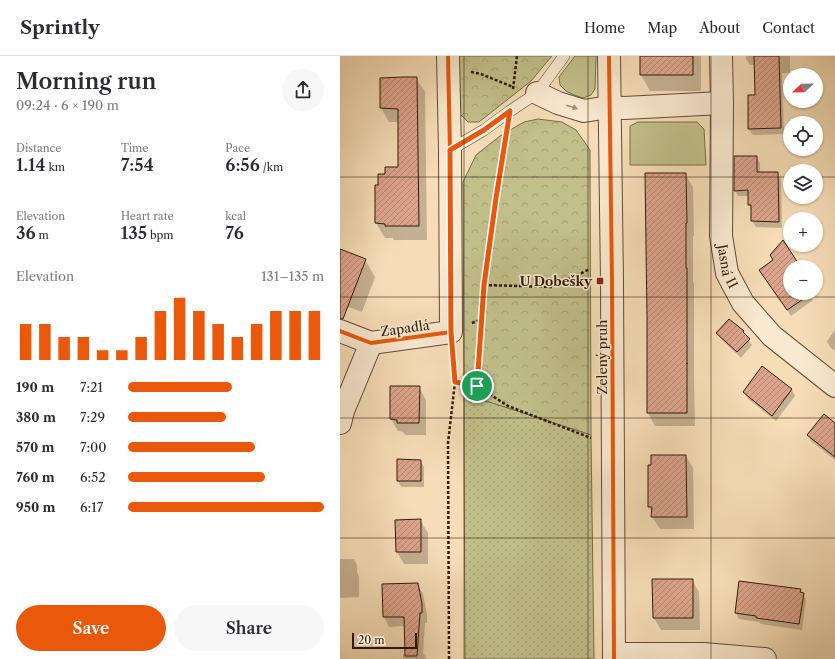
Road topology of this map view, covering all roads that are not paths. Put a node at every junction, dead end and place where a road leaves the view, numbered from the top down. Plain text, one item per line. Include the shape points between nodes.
1 (564, 56) edge
2 (609, 56) edge
3 (721, 56) edge
4 (448, 62) edge
5 (537, 93) junction
6 (722, 103) junction
7 (609, 108) junction
8 (450, 150) junction
9 (340, 331) edge
10 (371, 343) junction
11 (835, 386) edge
12 (340, 423) edge
13 (614, 657) edge
14 (766, 659) edge

1 - 5 lane
2 - 7 street, Zelený pruh
3 - 6 street, Jasná II
4 - 8 street
5 -> 7 street via 584,111
5 - 8 lane
6 - 7 street
6 - 11 street, Jasná II via 721,236 727,272 743,303 772,336
7 - 13 street, Zelený pruh
8 - 10 street, Zapadlá via 451,332
9 - 10 street, Zapadlá
10 - 12 street via 342,411
13 - 14 street via 703,654

